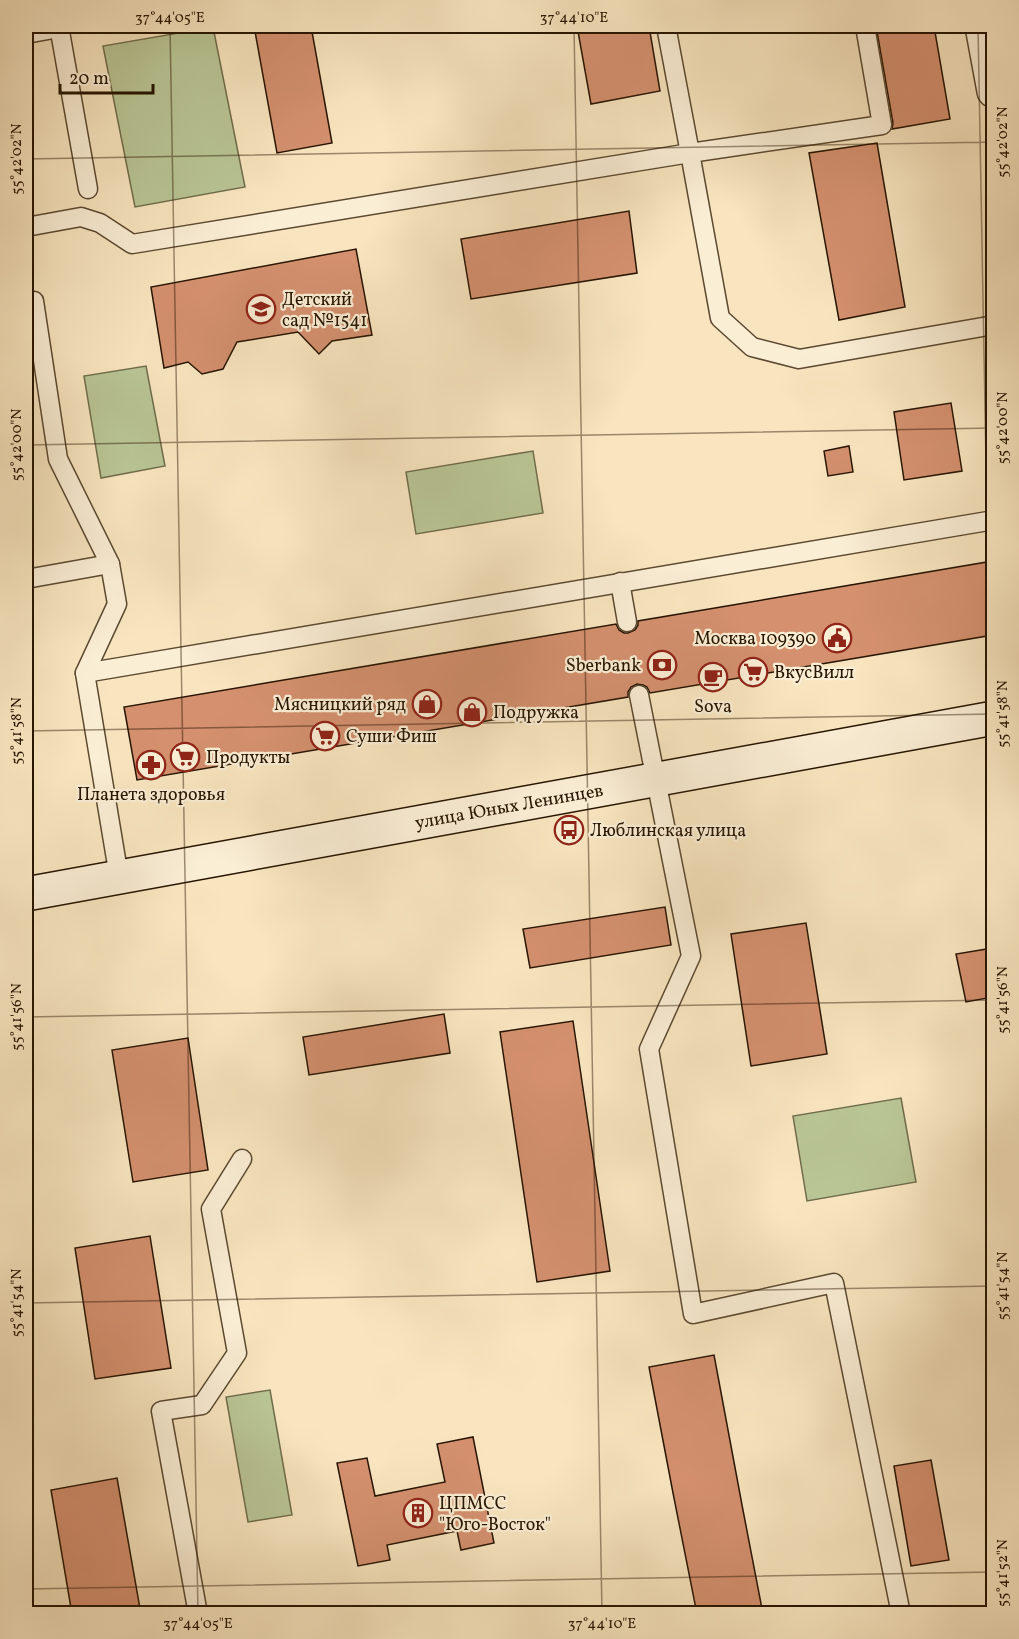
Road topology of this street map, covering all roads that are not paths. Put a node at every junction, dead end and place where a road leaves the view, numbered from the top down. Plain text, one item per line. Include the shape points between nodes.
1 (666, 26) edge
2 (865, 26) edge
3 (982, 26) edge
4 (59, 27) edge
5 (26, 34) edge
6 (993, 91) edge
7 (690, 153) junction
8 (88, 189) dead end
9 (26, 227) edge
10 (34, 301) dead end
11 (993, 325) edge
12 (993, 519) edge
13 (110, 564) junction
14 (26, 579) edge
15 (620, 582) junction
16 (627, 622) dead end
17 (85, 673) junction
18 (639, 695) dead end
19 (993, 718) edge
20 (655, 779) junction
21 (118, 877) junction
22 (26, 894) edge
23 (242, 1159) dead end
24 (198, 1614) edge
25 (901, 1614) edge

1 - 7 lane
2 - 7 lane via 882,125
3 - 6 main road
4 - 5 lane
4 - 8 lane
7 - 9 lane via 132,244 100,223 81,217
7 - 11 lane via 720,318 752,347 799,359
10 - 13 lane via 58,459
12 - 15 lane
13 - 14 lane
13 - 17 lane via 117,603
15 - 16 lane
15 - 17 lane
17 - 21 lane
18 - 20 lane
19 - 20 main road, улица Юных Ленинцев
20 - 21 main road, улица Юных Ленинцев
20 - 25 lane via 691,956 649,1049 693,1314 834,1283
21 - 22 main road, улица Юных Ленинцев
23 - 24 lane via 211,1209 237,1353 202,1405 161,1411

